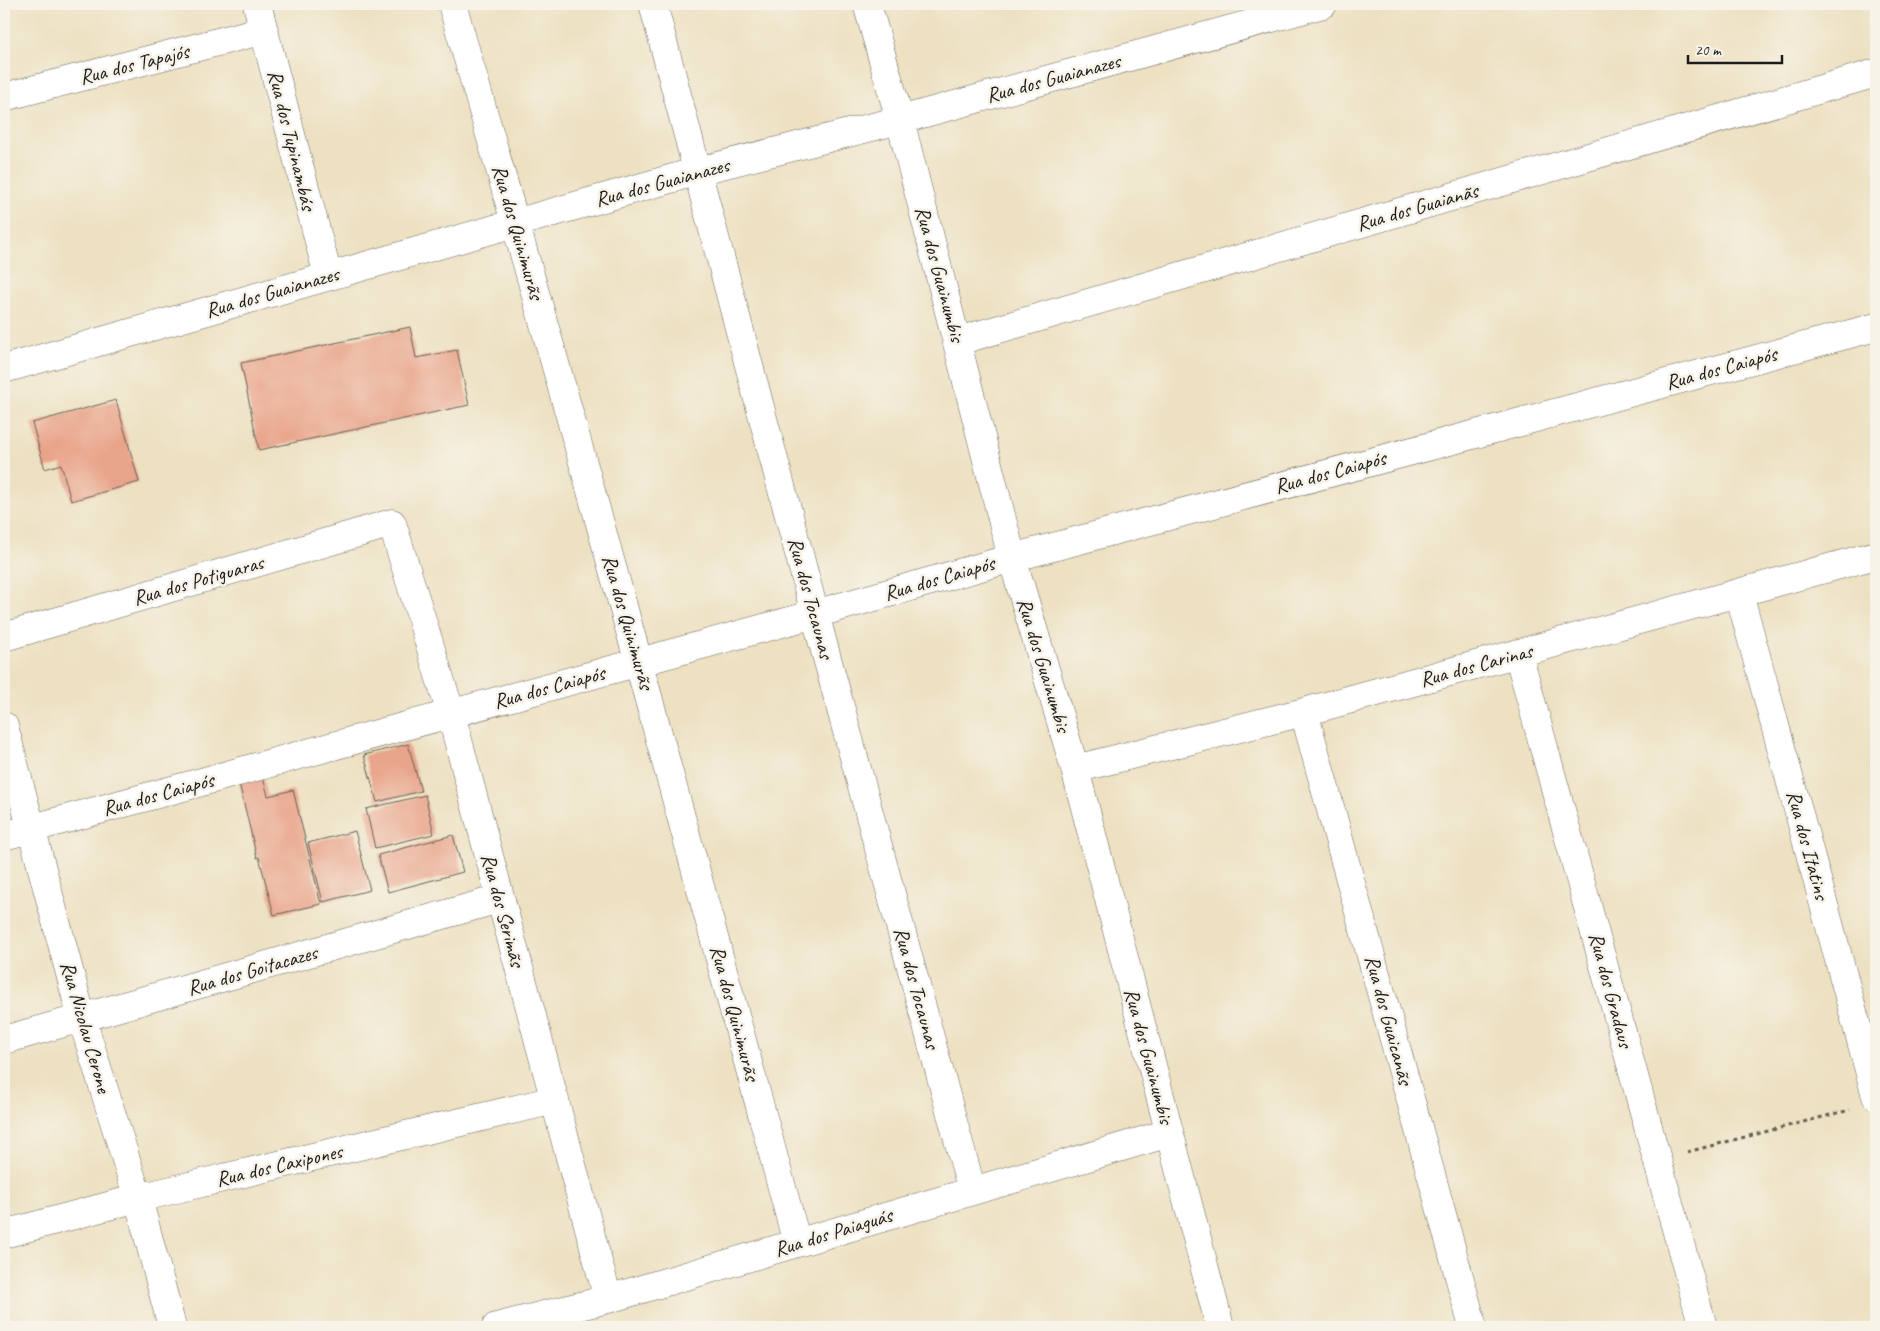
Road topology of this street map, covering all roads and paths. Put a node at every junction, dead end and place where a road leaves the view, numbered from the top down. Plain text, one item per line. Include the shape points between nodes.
1 (257, 4) edge
2 (452, 4) edge
3 (653, 4) edge
4 (867, 4) edge
5 (1323, 4) edge
6 (264, 30) junction
7 (1876, 73) edge
8 (4, 97) edge
9 (900, 120) junction
10 (698, 171) junction
11 (516, 223) junction
12 (328, 276) junction
13 (1876, 326) edge
14 (958, 341) junction
15 (4, 369) edge
16 (392, 523) joint
17 (1876, 555) edge
18 (1012, 558) junction
19 (1739, 593) junction
20 (815, 614) junction
21 (4, 637) edge
22 (1518, 653) junction
23 (639, 662) junction
24 (1304, 712) junction
25 (451, 714) junction
26 (4, 726) edge
27 (1075, 769) junction
28 (31, 829) junction
29 (4, 836) edge
30 (499, 899) junction
31 (82, 1019) junction
32 (4, 1040) edge
33 (554, 1100) junction
34 (1867, 1102) edge
35 (1169, 1133) junction
36 (1657, 1159) junction
37 (972, 1190) junction
38 (138, 1198) junction
39 (4, 1234) edge
40 (797, 1242) junction
41 (608, 1299) junction
42 (172, 1327) edge
43 (496, 1327) edge
44 (1220, 1327) edge
45 (1473, 1327) edge
46 (1703, 1327) edge

1 - 6 street, Rua dos Tupinambás
2 - 11 street, Rua dos Quinimurãs
3 - 10 street, Rua dos Tocaunas
4 - 9 street, Rua dos Guainumbis
5 - 9 street, Rua dos Guaianazes
6 - 8 street, Rua dos Tapajós
6 - 12 street, Rua dos Tupinambás
7 - 14 street, Rua dos Guaianãs
9 - 10 street, Rua dos Guaianazes
9 - 14 street, Rua dos Guainumbis
10 - 11 street, Rua dos Guaianazes
10 - 20 street, Rua dos Tocaunas
11 - 12 street, Rua dos Guaianazes
11 - 23 street, Rua dos Quinimurãs
12 - 15 street, Rua dos Guaianazes
13 - 18 street, Rua dos Caiapós
14 - 18 street, Rua dos Guainumbis
16 - 21 street, Rua dos Potiguaras
16 - 25 street, Rua dos Serimãs
17 - 19 street, Rua dos Carinas
18 - 20 street, Rua dos Caiapós
18 - 27 street, Rua dos Guainumbis
19 - 22 street, Rua dos Carinas
19 - 34 street, Rua dos Itatins
20 - 23 street, Rua dos Caiapós
20 - 37 street, Rua dos Tocaunas
22 - 24 street, Rua dos Carinas
22 - 36 street, Rua dos Gradaus
23 - 25 street, Rua dos Caiapós
23 - 40 street, Rua dos Quinimurãs
24 - 27 street, Rua dos Carinas
24 - 45 street, Rua dos Guaicanãs
25 - 28 street, Rua dos Caiapós
25 - 30 street, Rua dos Serimãs
26 - 28 street, Rua Nicolau Cerone
27 - 35 street, Rua dos Guainumbis
28 - 29 street, Rua dos Caiapós
28 - 31 street, Rua Nicolau Cerone
30 - 31 street, Rua dos Goitacazes
30 - 33 street, Rua dos Serimãs
31 - 32 street, Rua dos Goitacazes
31 - 38 street, Rua Nicolau Cerone
33 - 38 street, Rua dos Caxipones
33 - 41 street, Rua dos Serimãs
34 - 36 path
35 - 37 street, Rua dos Paiaguás
35 - 44 street, Rua dos Guainumbis
36 - 46 street, Rua dos Gradaus
37 - 40 street, Rua dos Paiaguás
38 - 39 street, Rua dos Caxipones
38 - 42 street, Rua Nicolau Cerone
40 - 41 street, Rua dos Paiaguás
41 - 43 street, Rua dos Paiaguás

